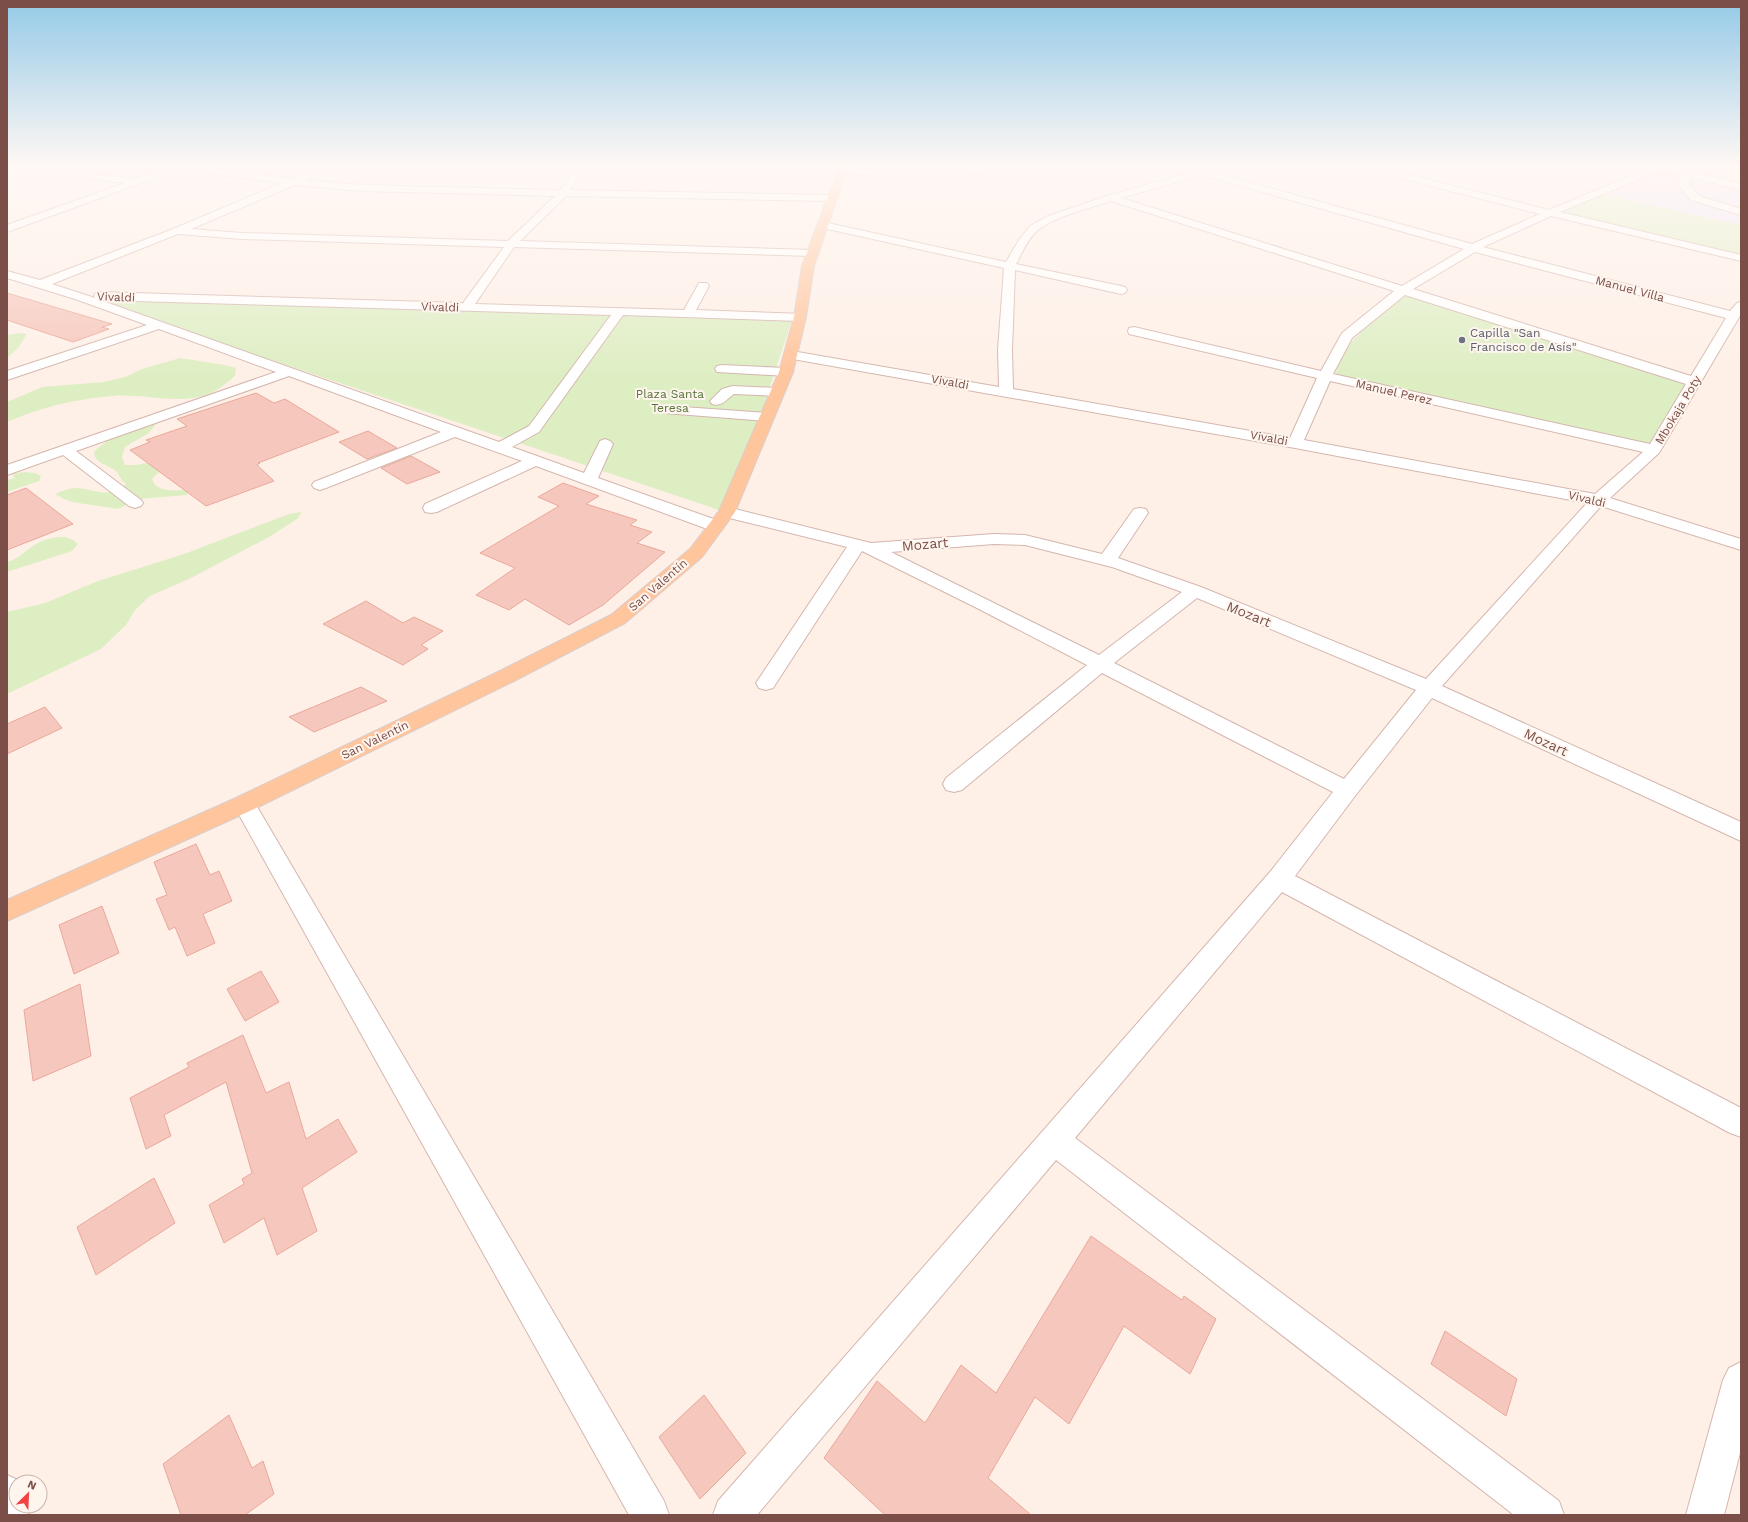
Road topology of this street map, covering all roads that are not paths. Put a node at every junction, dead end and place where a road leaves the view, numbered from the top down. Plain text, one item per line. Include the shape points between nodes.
1 (167, 235) edge
2 (229, 235) edge
3 (520, 235) edge
4 (819, 235) edge
5 (870, 235) edge
6 (1028, 235) edge
7 (1229, 235) edge
8 (1427, 235) edge
9 (1502, 235) edge
10 (1643, 235) edge
11 (512, 243) junction
12 (1473, 248) junction
13 (813, 253) junction
14 (1741, 258) edge
15 (1010, 265) junction
16 (10, 277) edge
17 (41, 284) junction
18 (703, 286) dead end
19 (1120, 290) dead end
20 (1403, 290) junction
21 (80, 296) junction
22 (466, 308) junction
23 (620, 311) junction
24 (1737, 311) edge
25 (688, 313) junction
26 (800, 317) junction
27 (159, 325) junction
28 (1134, 331) dead end
29 (792, 355) junction
30 (722, 369) dead end
31 (288, 372) junction
32 (786, 372) junction
33 (7, 376) edge
34 (1324, 376) junction
35 (1694, 382) junction
36 (778, 392) junction
37 (1006, 392) junction
38 (717, 401) dead end
39 (669, 410) dead end
40 (767, 417) junction
41 (453, 432) junction
42 (1295, 443) junction
43 (605, 444) dead end
44 (500, 448) junction
45 (64, 450) junction
46 (1654, 450) junction
47 (535, 461) junction
48 (7, 470) edge
49 (589, 480) junction
50 (320, 485) dead end
51 (1598, 500) junction
52 (135, 503) dead end
53 (431, 508) dead end
54 (1140, 513) dead end
55 (722, 519) junction
56 (1741, 545) edge
57 (864, 547) junction
58 (1107, 560) junction
59 (1195, 591) junction
60 (1100, 664) junction
61 (766, 683) dead end
62 (1429, 688) junction
63 (954, 784) dead end
64 (1347, 790) junction
65 (244, 804) junction
66 (1741, 832) edge
67 (1279, 879) junction
68 (7, 911) edge
69 (1741, 1123) edge
70 (1054, 1140) junction
71 (1741, 1380) edge
72 (7, 1494) edge
73 (10, 1515) edge
74 (650, 1515) edge
75 (732, 1515) edge
76 (1545, 1515) edge
77 (1705, 1515) edge

1 - 17 street
2 - 11 street
3 - 11 street
4 - 13 main road, San Valentín
5 - 15 street
6 - 15 street
7 - 20 street
8 - 12 street, Manuel Villa
9 - 12 street
10 - 14 street
11 - 13 street
11 - 22 street
12 - 20 street
12 - 24 street, Manuel Villa
13 - 26 main road, San Valentín via 808,266
15 - 19 street
15 - 37 street via 1005,350
16 - 17 street
17 - 21 street
18 - 25 street
20 - 34 street via 1347,336
20 - 35 street
21 - 22 street, Vivaldi
21 - 27 street, Mozart
22 - 23 street, Vivaldi
23 - 25 street, Vivaldi
23 - 44 street via 534,429
24 - 35 street, Mbokaja Poty
25 - 26 street, Vivaldi
26 - 29 main road, San Valentín
27 - 31 street, Mozart
27 - 33 street
28 - 34 street, Manuel Perez
29 - 32 main road, San Valentín
29 - 37 street, Vivaldi
30 - 32 street
31 - 41 street, Mozart
31 - 45 street
32 - 36 main road, San Valentín
34 - 42 street
34 - 46 street, Manuel Perez
35 - 46 street, Mbokaja Poty
36 - 38 street via 733,390
36 - 40 main road, San Valentín
37 - 42 street, Vivaldi
39 - 40 street
40 - 55 main road, San Valentín
41 - 44 street, Mozart
41 - 50 street
42 - 51 street, Vivaldi
43 - 49 street
44 - 47 street, Mozart
45 - 48 street
45 - 52 street
46 - 51 street, Mbokaja Poty
47 - 49 street, Mozart
47 - 53 street
49 - 55 street, Mozart
51 - 56 street, Vivaldi
51 - 62 street, Mbokaja Poty
54 - 58 street
55 - 57 street, Mozart
55 - 65 main road, San Valentín via 696,553 618,619
57 - 58 street, Mozart via 994,539 1025,540
57 - 60 street
57 - 61 street
58 - 59 street, Mozart
59 - 60 street
59 - 62 street, Mozart
60 - 63 street
60 - 64 street
62 - 64 street, Mbokaja Poty
62 - 66 street, Mozart
64 - 67 street, Mbokaja Poty
65 - 68 main road, San Valentín
65 - 74 street
67 - 69 street
67 - 70 street, Mbokaja Poty
70 - 75 street, Mbokaja Poty
70 - 76 street
71 - 77 street
72 - 73 street

